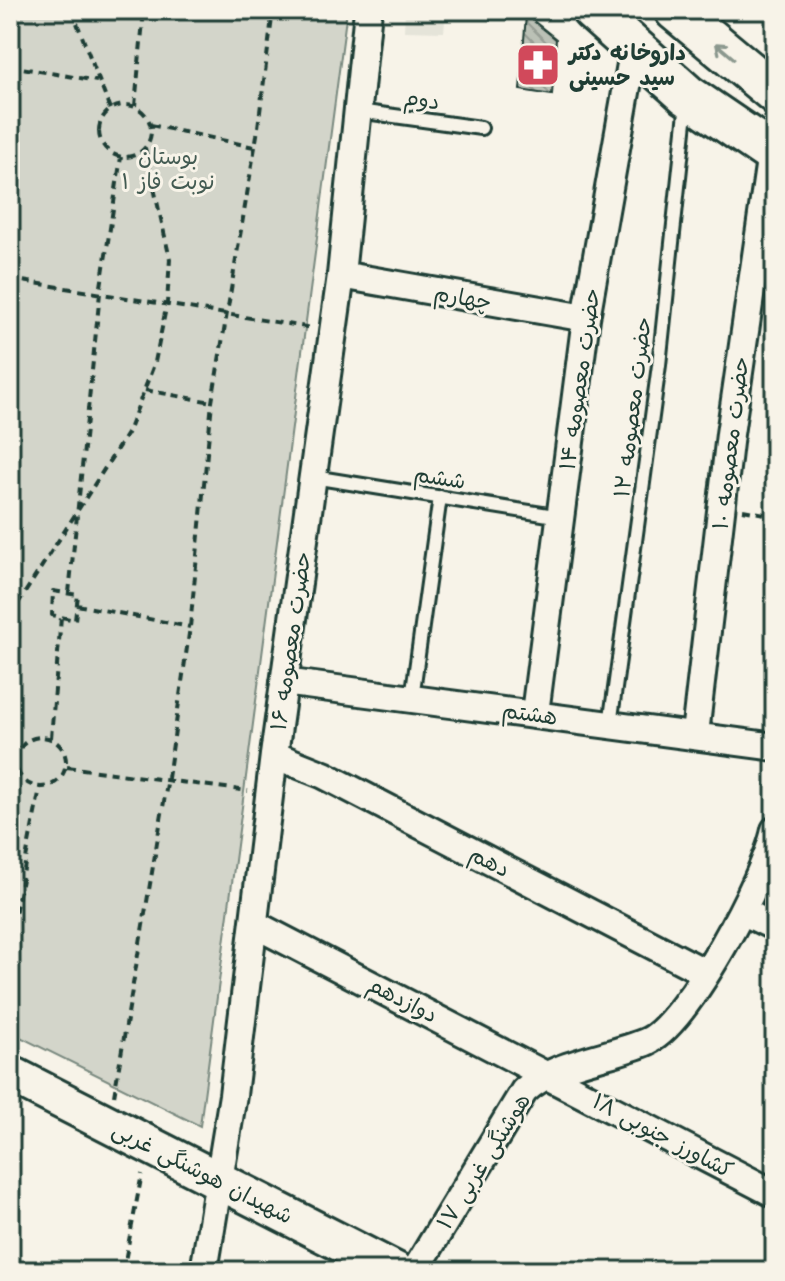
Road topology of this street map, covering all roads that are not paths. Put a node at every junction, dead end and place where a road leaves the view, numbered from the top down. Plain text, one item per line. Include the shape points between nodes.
1 (368, 10) edge
2 (592, 10) edge
3 (675, 10) edge
4 (634, 47) junction
5 (775, 93) edge
6 (687, 95) junction
7 (358, 111) junction
8 (481, 128) dead end
9 (773, 154) edge
10 (341, 275) junction
11 (586, 318) junction
12 (313, 477) junction
13 (440, 497) junction
14 (561, 517) junction
15 (284, 682) junction
16 (412, 698) junction
17 (535, 713) junction
18 (610, 725) junction
19 (695, 734) junction
20 (775, 747) edge
21 (274, 755) junction
22 (775, 834) edge
23 (744, 912) junction
24 (254, 924) junction
25 (775, 927) edge
26 (704, 972) junction
27 (10, 1074) edge
28 (550, 1075) junction
29 (220, 1181) junction
30 (775, 1194) edge
31 (204, 1271) edge
32 (396, 1271) edge
33 (415, 1271) edge

1 - 7 street, حضرت معصومه ۱۶
2 - 4 main road
5 -> 3 main road
4 - 6 main road
4 - 11 street, حضرت معصومه ۱۴
6 - 9 main road
6 - 18 lane, حضرت معصومه ۱۲ via 659,365
7 - 8 lane, دوم
7 - 10 street, حضرت معصومه ۱۶
9 - 19 street, حضرت معصومه ۱۰ via 721,507
10 - 11 street, چهارم
10 - 12 street, حضرت معصومه ۱۶
11 - 14 street, حضرت معصومه ۱۴
12 - 13 lane, ششم
12 - 15 street, حضرت معصومه ۱۶
13 - 14 lane, ششم
13 - 16 lane
14 - 17 street, حضرت معصومه ۱۴
15 - 16 street, هشتم
15 - 21 street, حضرت معصومه ۱۶
16 - 17 street, هشتم
17 - 18 street, هشتم
18 - 19 street, هشتم
19 - 20 street, هشتم
21 - 24 street, حضرت معصومه ۱۶
21 - 26 street, دهم via 324,775
22 - 23 street, هوشنگی غربی ۱۷
23 - 25 street
23 - 26 street, هوشنگی غربی ۱۷
24 - 28 street, دوازدهم
24 - 29 street, حضرت معصومه ۱۶
26 - 28 street, هوشنگی غربی ۱۷ via 660,1034
27 - 29 street, شهیدان هوشنگی غربی
28 - 30 street, کشاورز جنوبی ۱۸
28 - 33 street, هوشنگی غربی ۱۷ via 521,1094
29 - 31 street, حضرت معصومه ۱۶
29 - 32 street, شهیدان هوشنگی غربی

